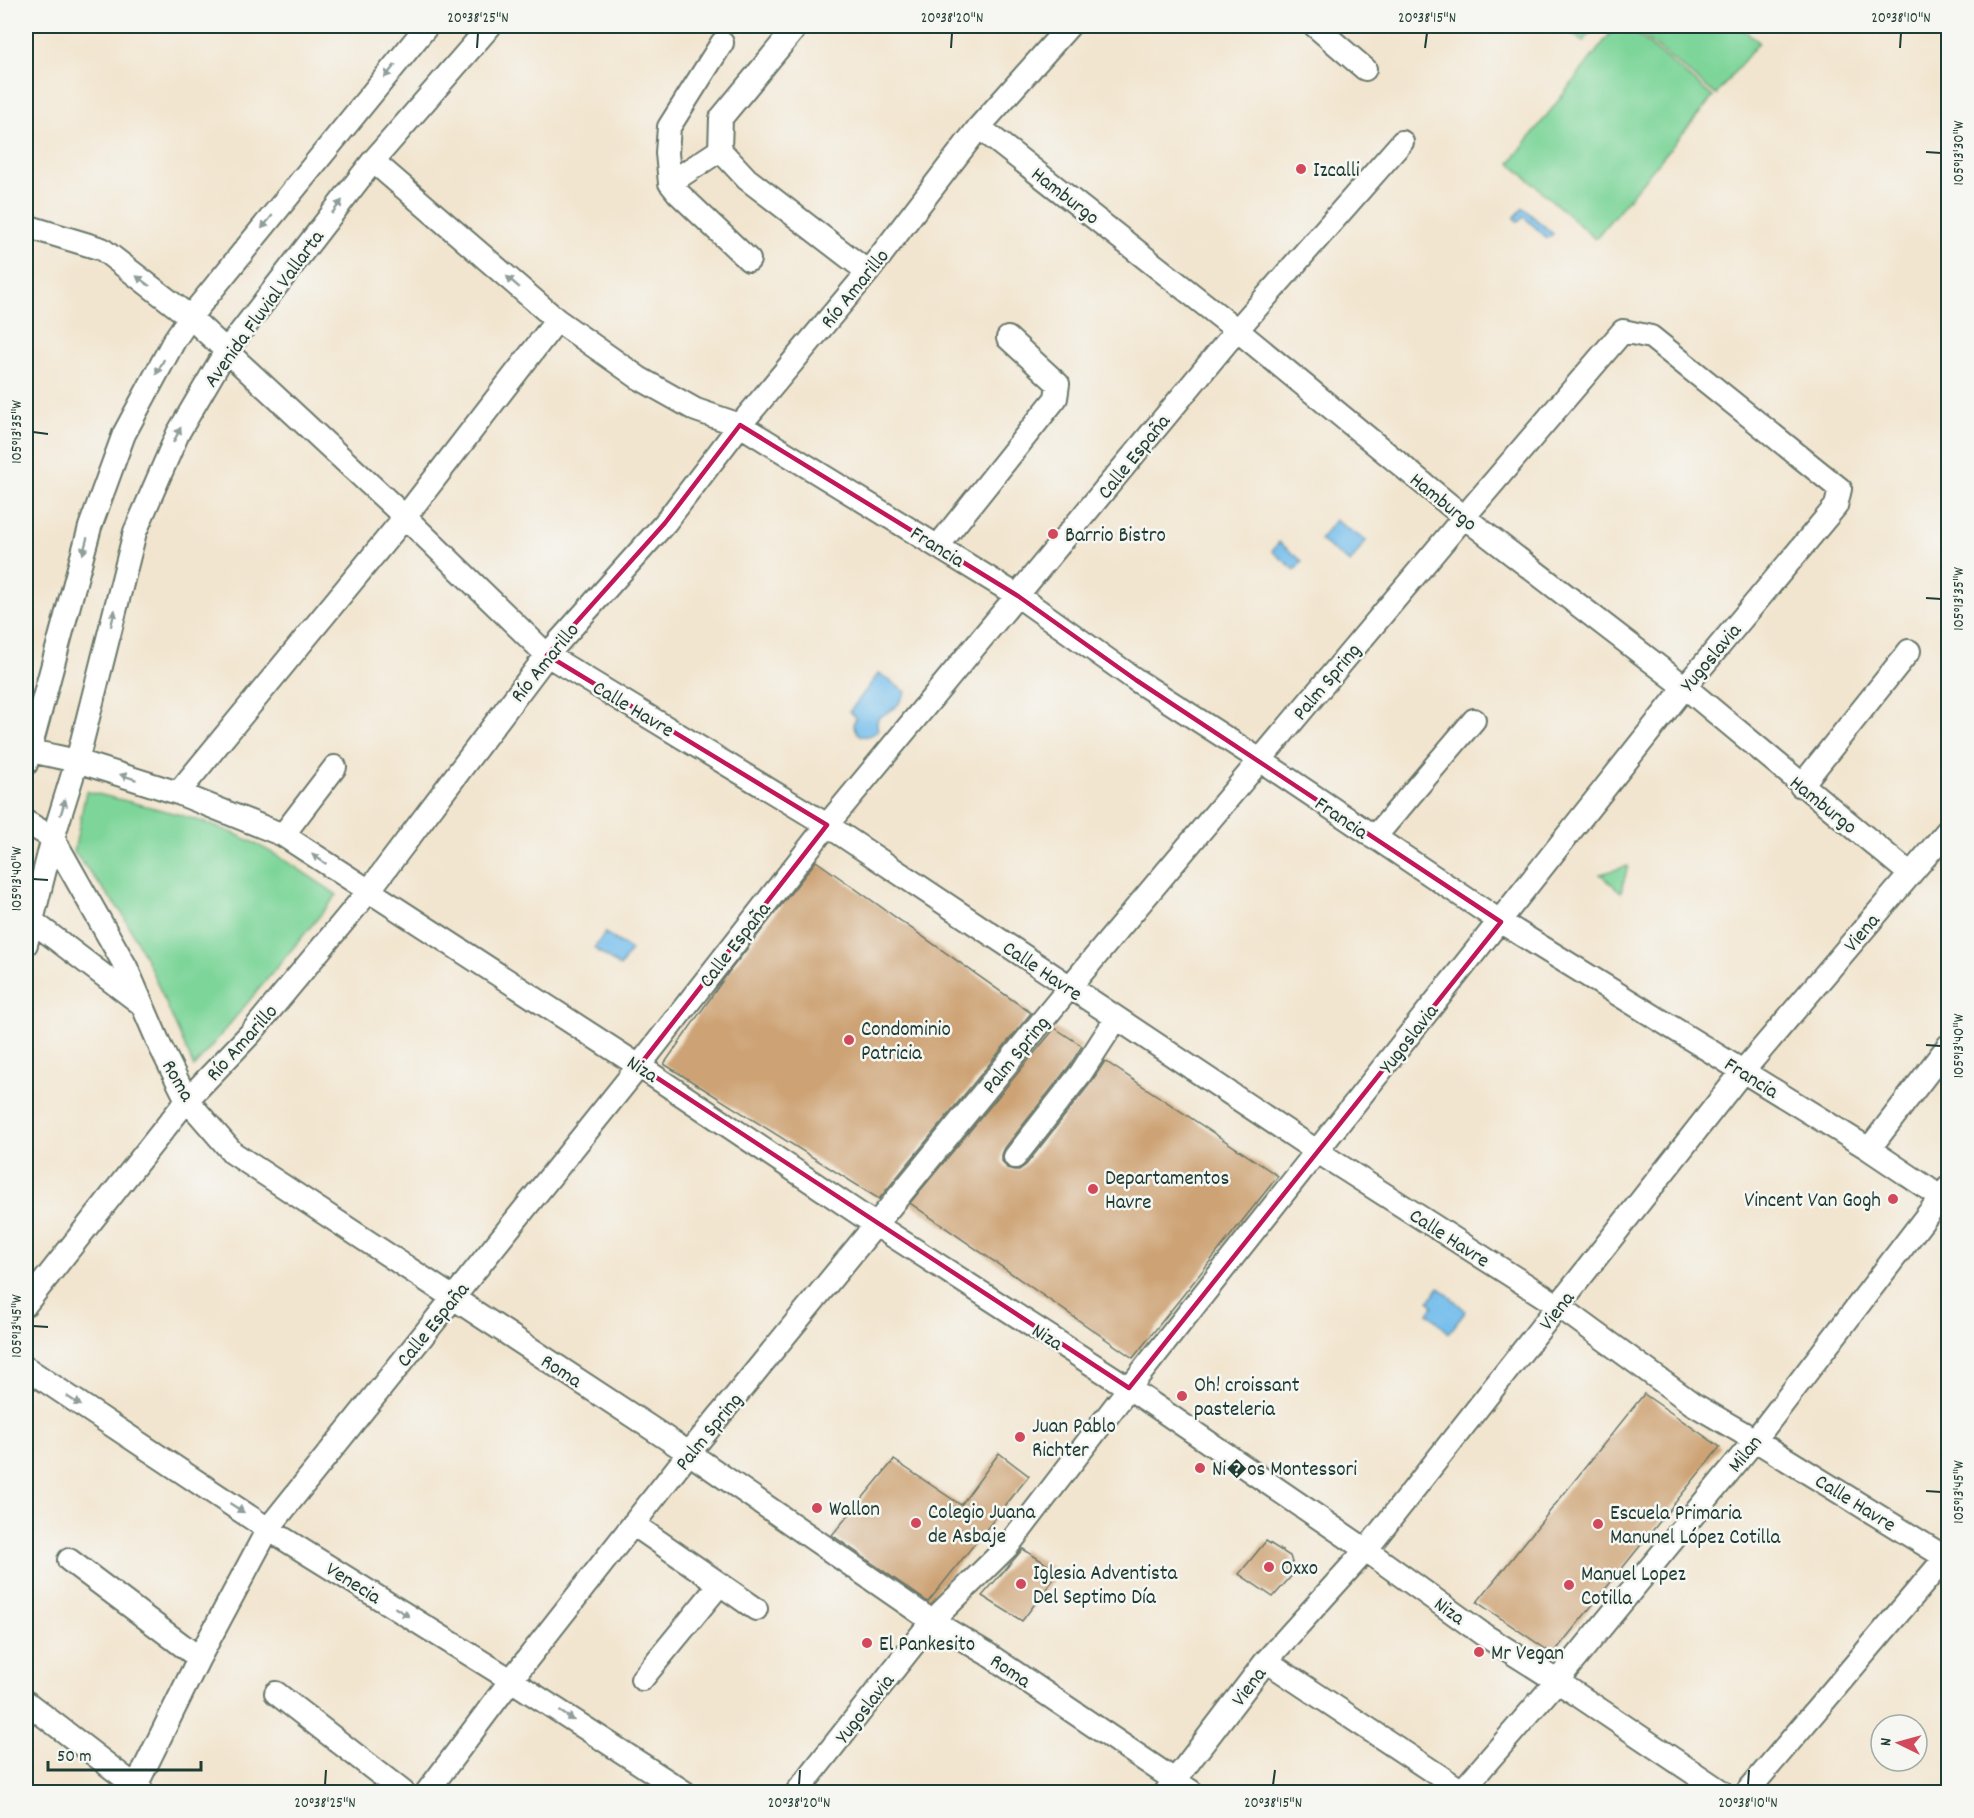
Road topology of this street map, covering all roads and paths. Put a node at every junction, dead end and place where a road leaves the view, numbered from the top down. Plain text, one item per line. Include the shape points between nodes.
1 (427, 26) edge
2 (490, 26) edge
3 (797, 26) edge
4 (1069, 26) edge
5 (1315, 26) edge
6 (722, 43) dead end
7 (1365, 69) dead end
8 (979, 127) junction
9 (1402, 142) dead end
10 (720, 150) junction
11 (373, 161) junction
12 (670, 183) junction
13 (26, 226) edge
14 (749, 260) dead end
15 (868, 272) junction
16 (190, 317) junction
17 (557, 320) junction
18 (1237, 330) junction
19 (1623, 332) joint
20 (1008, 338) dead end
21 (226, 351) junction
22 (740, 424) junction
23 (1464, 517) junction
24 (405, 518) junction
25 (938, 546) junction
26 (1018, 596) junction
27 (1909, 651) dead end
28 (547, 655) junction
29 (1685, 687) junction
30 (1474, 720) dead end
31 (27, 756) edge
32 (1260, 760) junction
33 (77, 761) junction
34 (335, 767) dead end
35 (1801, 786) junction
36 (178, 793) junction
37 (26, 822) edge
38 (827, 825) junction
39 (1948, 830) edge
40 (283, 835) junction
41 (53, 838) junction
42 (1374, 838) junction
43 (1910, 874) junction
44 (368, 892) junction
45 (32, 921) junction
46 (1500, 922) junction
47 (26, 944) edge
48 (1069, 988) junction
49 (141, 1004) junction
50 (1116, 1020) junction
51 (1948, 1046) edge
52 (639, 1066) junction
53 (1743, 1071) junction
54 (188, 1100) junction
55 (1869, 1149) junction
56 (1318, 1152) junction
57 (1016, 1157) dead end
58 (1946, 1196) edge
59 (876, 1225) junction
60 (453, 1298) junction
61 (26, 1304) edge
62 (1559, 1306) junction
63 (26, 1368) edge
64 (1130, 1388) junction
65 (1755, 1440) junction
66 (689, 1453) junction
67 (633, 1524) junction
68 (268, 1528) junction
69 (1366, 1550) junction
70 (1947, 1558) edge
71 (69, 1560) dead end
72 (720, 1584) junction
73 (756, 1609) dead end
74 (932, 1621) junction
75 (200, 1658) junction
76 (1266, 1661) junction
77 (642, 1679) dead end
78 (511, 1680) junction
79 (1557, 1682) junction
80 (276, 1693) dead end
81 (26, 1702) edge
82 (1178, 1788) edge
83 (137, 1791) edge
84 (403, 1792) edge
85 (427, 1792) edge
86 (684, 1792) edge
87 (797, 1792) edge
88 (1461, 1792) edge
89 (1722, 1792) edge
90 (1747, 1792) edge

1 -> 16 street
2 - 11 street, Avenida Fluvial Vallarta
3 - 10 street via 721,118
4 - 8 street, Río Amarillo
5 - 7 street
6 - 12 street via 669,127
8 - 15 street, Río Amarillo
8 - 18 street, Hamburgo
9 - 18 street, Calle España
10 - 12 street
10 - 15 street via 747,179
17 -> 11 street, Francia
21 -> 11 street, Avenida Fluvial Vallarta
12 - 14 street
16 -> 13 street, Calle Havre via 102,249
15 - 22 street, Río Amarillo
16 - 21 street, Calle Havre
16 -> 31 street via 124,434 90,527
17 - 22 street, Francia via 639,378 696,410
17 - 24 street
18 - 23 street, Hamburgo
18 - 26 street, Calle España
19 - 23 street, Palm Spring
19 - 29 street, Yugoslavia via 1651,337 1840,489 1836,506
20 - 25 street via 1059,384 1056,398
21 - 24 street, Calle Havre
33 -> 21 street, Avenida Fluvial Vallarta via 135,532 177,433
22 - 25 street, Francia
22 - 28 street, Río Amarillo via 665,524
23 - 29 street, Hamburgo
23 - 32 street, Palm Spring
24 - 28 street, Calle Havre
24 - 36 street
25 - 26 street, Francia
26 - 32 street, Francia via 1136,680
26 - 38 street, Calle España
27 - 35 street
28 - 38 street, Calle Havre
28 - 44 street, Río Amarillo
29 - 35 street, Hamburgo
29 - 46 street, Yugoslavia
30 - 42 street
31 - 33 street, Niza
32 - 42 street, Francia
32 - 48 street, Palm Spring
36 -> 33 street, Niza
41 -> 33 street, Avenida Fluvial Vallarta
34 - 40 street
35 - 43 street, Hamburgo
36 - 40 street, Niza
37 - 41 street
38 - 48 street, Calle Havre
38 - 52 street, Calle España
39 - 43 street, Viena
44 -> 40 street, Niza
41 - 45 street, Avenida Fluvial Vallarta
41 - 49 street, Roma via 126,967
42 - 46 street, Francia
43 - 53 street, Viena
44 - 52 street, Niza
44 - 54 street, Río Amarillo via 251,1033
45 - 47 street, Avenida Fluvial Vallarta
45 - 49 street
46 - 53 street, Francia
46 - 56 street, Yugoslavia
48 - 50 street, Calle Havre
48 - 59 street, Palm Spring
49 - 54 street, Roma
50 - 56 street, Calle Havre
50 - 57 street
51 - 55 street
52 - 59 street, Niza
52 - 60 street, Calle España
53 - 55 street, Francia
53 - 62 street, Viena
54 - 60 street, Roma via 233,1153
54 - 61 street, Río Amarillo
55 - 58 street, Francia
56 - 62 street, Calle Havre
56 - 64 street, Yugoslavia
58 - 65 street, Milan
59 - 64 street, Niza
59 - 66 street, Palm Spring
60 - 66 street, Roma
60 - 68 street, Calle España
62 - 65 street, Calle Havre via 1693,1404
62 - 69 street, Viena
63 -> 68 street, Venecia
64 - 69 street, Niza
64 - 74 street, Yugoslavia via 1007,1547
65 - 70 street, Calle Havre
65 - 79 street, Milan
66 - 67 street, Palm Spring
66 - 74 street, Roma
67 - 72 street
67 - 78 street, Palm Spring
68 - 75 street, Calle España
68 -> 78 street, Venecia
69 - 76 street, Viena
69 - 79 street, Niza
70 - 90 street
71 - 75 street
72 - 73 street
72 - 77 street
74 - 82 street, Roma via 986,1653
74 - 87 street, Yugoslavia
75 - 83 street, Calle España
76 - 82 street, Viena
76 - 88 street
78 - 85 street, Palm Spring
78 -> 86 street, Venecia
79 - 88 street, Milan
79 - 89 street, Niza
80 - 84 street
81 - 83 street

